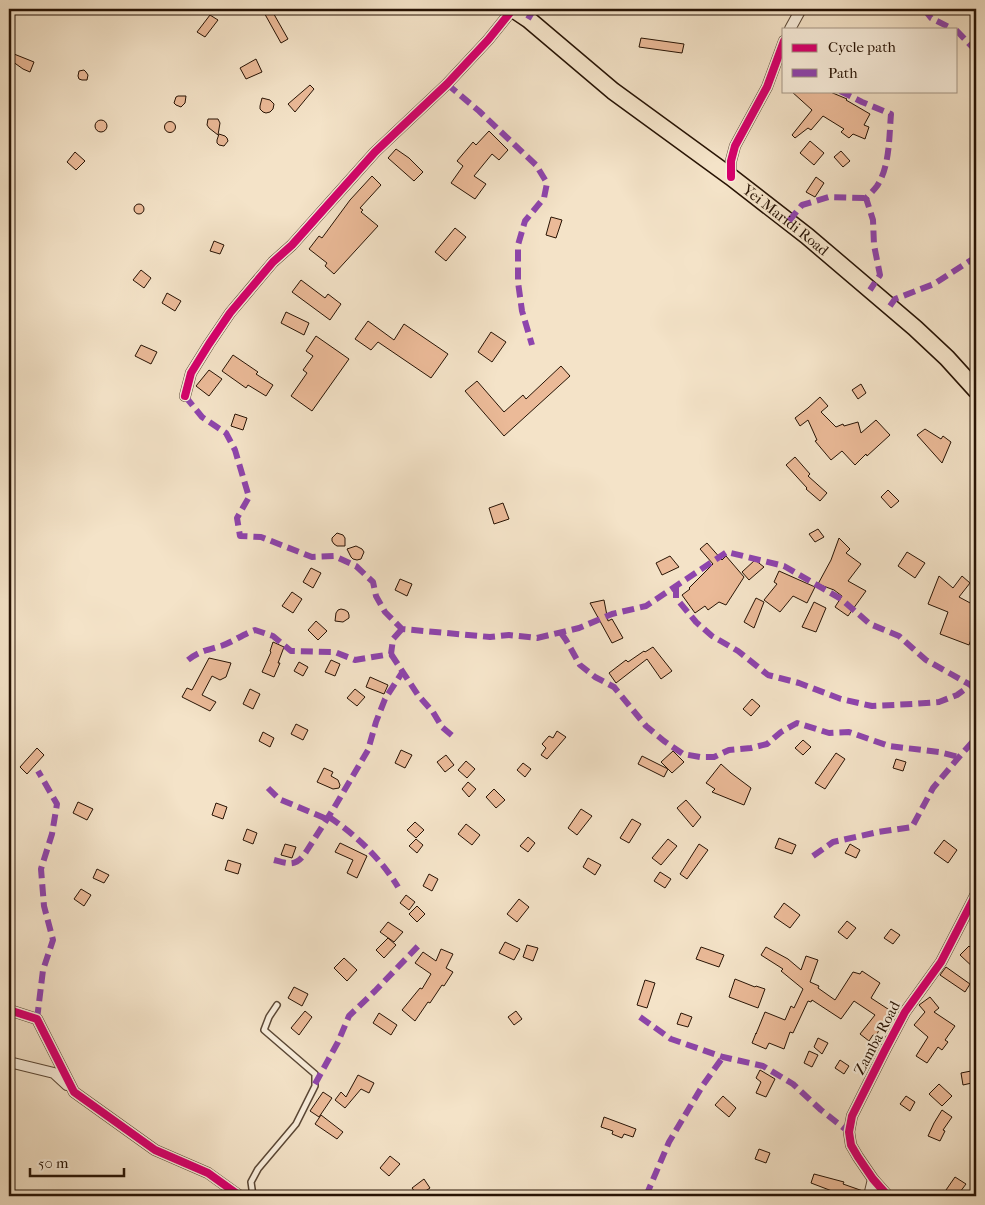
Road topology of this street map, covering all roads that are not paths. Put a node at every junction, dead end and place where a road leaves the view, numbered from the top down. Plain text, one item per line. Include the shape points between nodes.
1 (513, 9) edge
2 (800, 9) edge
3 (790, 28) edge
4 (782, 46) edge
5 (732, 177) junction
6 (976, 390) edge
7 (184, 396) dead end
8 (976, 894) edge
9 (277, 1005) dead end
10 (9, 1010) edge
11 (9, 1062) edge
12 (74, 1092) junction
13 (873, 1179) junction
14 (240, 1196) edge
15 (253, 1196) edge
16 (869, 1196) edge
17 (888, 1196) edge

1 - 5 main road, Yei Maridi Road via 613,90
1 - 7 street via 447,84 375,152 273,262 230,313 209,344 191,373
2 - 3 street
4 - 5 street via 767,87 735,146
5 - 6 main road, Yei Maridi Road via 915,328
8 - 13 street, Zamba Road via 941,962 905,1012 852,1116 851,1145
9 - 15 lane via 264,1030 315,1074 315,1086 296,1124 258,1169 251,1182
10 - 12 street via 37,1019
11 - 12 street via 54,1073
12 - 14 street via 155,1150 208,1173
13 - 16 street
13 - 17 street, Zamba Road

